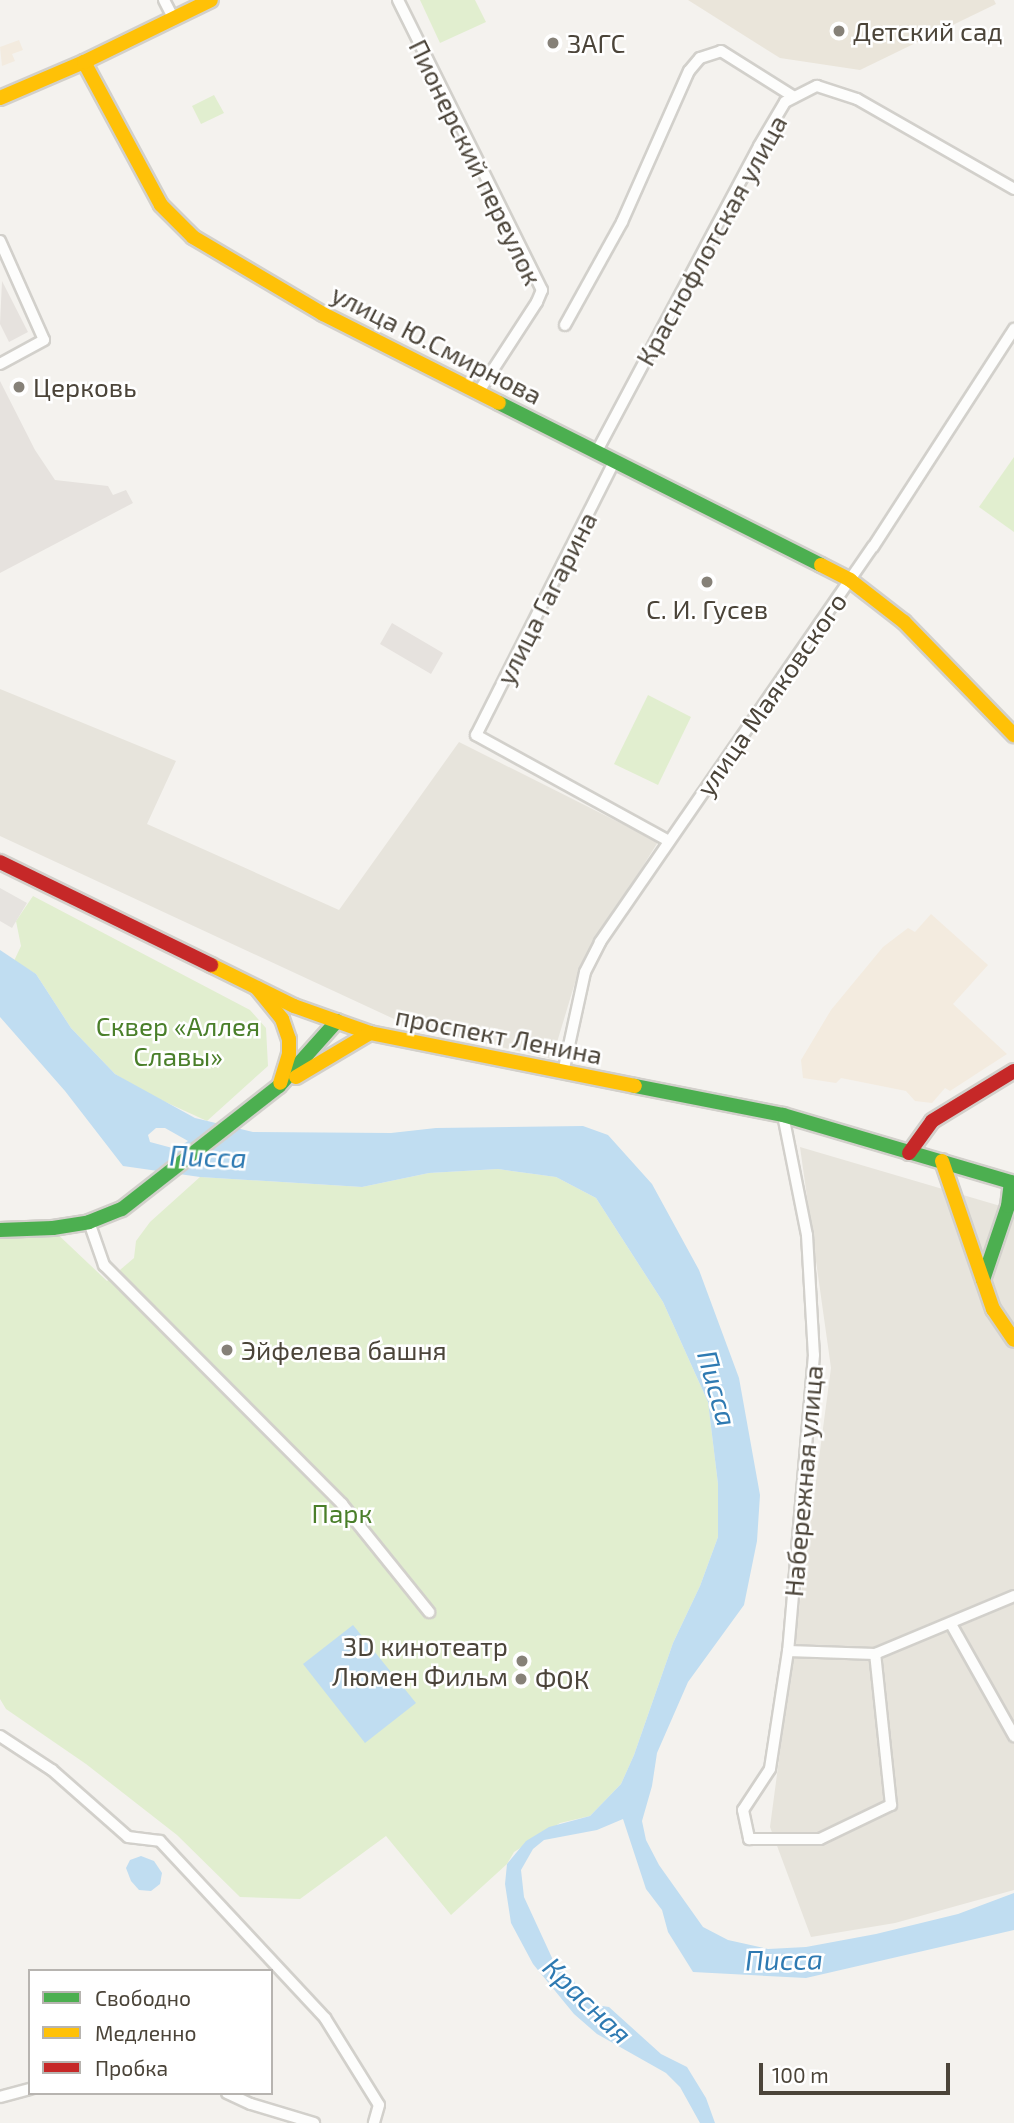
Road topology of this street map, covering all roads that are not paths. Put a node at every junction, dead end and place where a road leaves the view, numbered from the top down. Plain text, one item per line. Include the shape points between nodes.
1 (164, 0) edge
2 (211, 0) edge
3 (398, 0) edge
4 (173, 18) junction
5 (84, 62) junction
6 (794, 97) junction
7 (0, 99) edge
8 (1014, 189) edge
9 (0, 241) edge
10 (565, 325) dead end
11 (1014, 329) edge
12 (0, 363) edge
13 (478, 393) junction
14 (597, 451) junction
15 (615, 460) junction
16 (850, 580) junction
17 (1014, 735) edge
18 (668, 841) junction
19 (0, 862) edge
20 (257, 987) junction
21 (337, 1021) junction
22 (370, 1033) junction
23 (1014, 1071) edge
24 (563, 1073) junction
25 (279, 1086) junction
26 (783, 1115) junction
27 (909, 1153) junction
28 (942, 1161) junction
29 (1012, 1183) edge
30 (89, 1222) junction
31 (0, 1230) edge
32 (983, 1280) junction
33 (1014, 1340) edge
34 (1014, 1596) edge
35 (429, 1612) dead end
36 (951, 1624) junction
37 (788, 1651) junction
38 (875, 1654) junction
39 (2, 1736) edge
40 (1014, 1736) edge
41 (28, 2090) edge
42 (232, 2095) edge
43 (0, 2097) edge
44 (376, 2119) edge
45 (314, 2123) edge

1 - 4 street
2 - 4 main road
3 - 13 street, Пионерский переулок via 541,290
4 - 5 main road
5 - 7 main road
5 - 13 main road, улица Ю.Смирнова via 161,205 175,222 215,252 296,300
6 - 8 street via 817,86 858,99
6 - 10 street, Краснофлотская улица via 721,51 700,58 689,71 622,222
6 - 14 street, Краснофлотская улица via 758,146
9 - 12 street via 44,340
11 - 16 street, улица Маяковского
13 - 14 main road, улица Ю.Смирнова
14 - 15 main road, улица Ю.Смирнова
15 - 16 main road, улица Ю.Смирнова
15 - 18 street, улица Гагарина via 476,735
16 - 17 main road, улица Ю.Смирнова via 904,622
16 - 18 street, улица Маяковского
18 - 24 street, улица Маяковского via 585,972
19 - 20 main road, проспект Ленина
20 - 21 main road, проспект Ленина
20 - 25 main road via 282,1019 289,1039
21 - 22 main road, проспект Ленина
21 - 25 main road
22 - 24 main road, проспект Ленина
22 - 25 main road
23 - 27 main road via 932,1121
24 - 26 main road, проспект Ленина
25 - 30 main road via 153,1187 122,1209
26 - 27 main road, проспект Ленина
26 - 37 street, Набережная улица via 807,1236 814,1355
27 - 28 main road, проспект Ленина
28 - 29 main road, проспект Ленина
28 - 32 main road
29 - 32 main road
30 - 31 main road
30 - 35 street via 104,1265 342,1504
32 - 33 main road via 993,1308
34 - 36 street
36 - 38 street
36 - 40 street
37 - 38 street
37 - 38 street, Набережная улица via 770,1769 743,1810 749,1839 820,1839 891,1805
39 - 44 street via 52,1770 128,1836 160,1841 324,2018 379,2105
41 - 43 street
42 - 45 street

